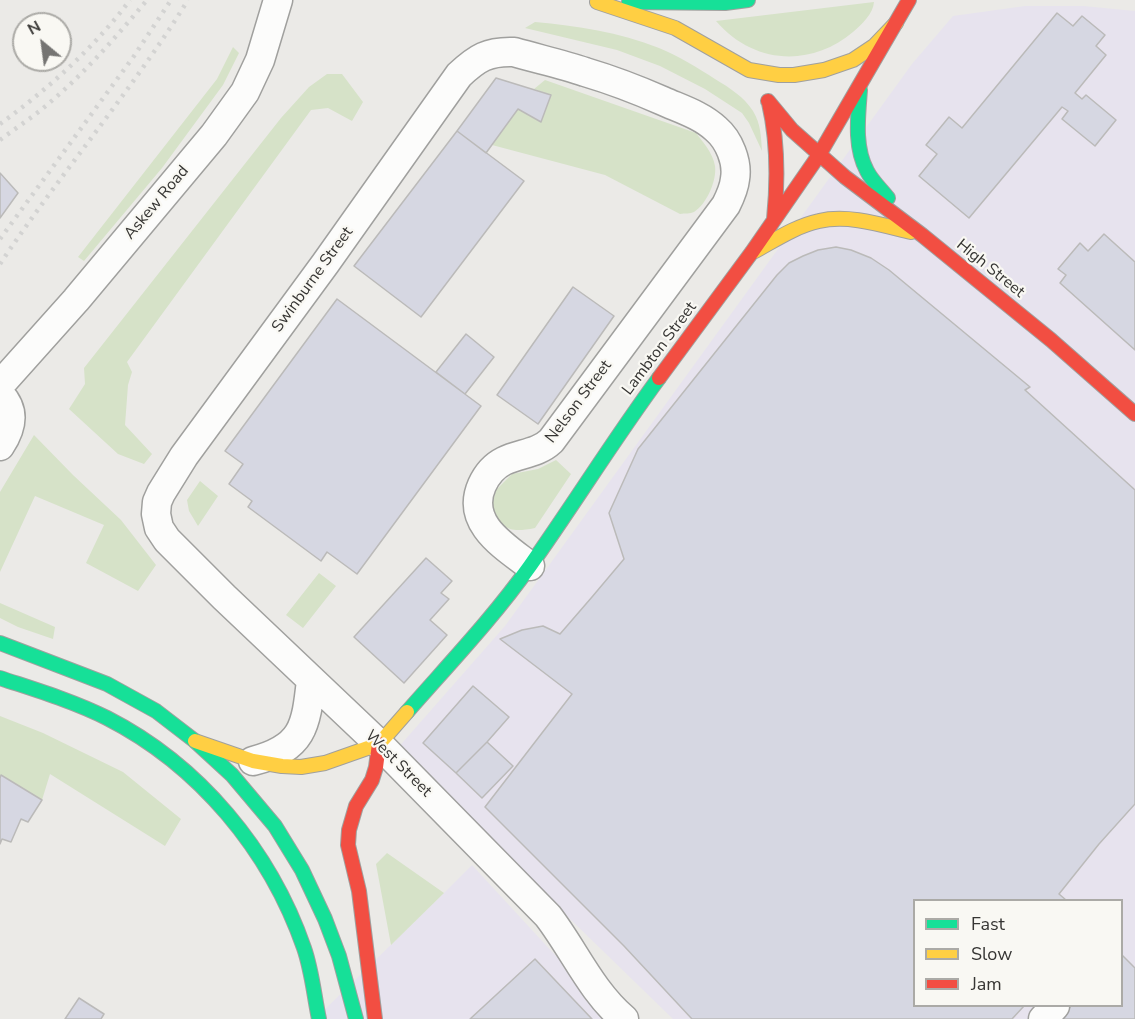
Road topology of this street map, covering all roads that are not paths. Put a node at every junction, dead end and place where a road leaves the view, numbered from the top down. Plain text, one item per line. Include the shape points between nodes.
1 (278, 0) edge
2 (748, 0) edge
3 (909, 0) edge
4 (593, 2) edge
5 (896, 23) junction
6 (492, 53) joint
7 (733, 62) junction
8 (861, 84) junction
9 (762, 94) junction
10 (819, 155) junction
11 (774, 220) junction
12 (922, 235) junction
13 (752, 252) junction
14 (0, 385) edge
15 (5, 403) edge
16 (1135, 414) edge
17 (0, 446) edge
18 (157, 522) joint
19 (530, 566) junction
20 (2, 643) edge
21 (3, 680) edge
22 (311, 680) junction
23 (195, 741) junction
24 (378, 744) junction
25 (253, 761) junction
26 (1053, 1007) edge
27 (319, 1019) edge
28 (356, 1019) edge
29 (375, 1019) edge
30 (624, 1019) edge
31 (1043, 1019) edge

1 - 14 street, Askew Road via 260,60 245,92 214,135
2 - 4 main road
3 - 5 main road, Lambton Street
4 - 7 main road via 675,28
5 - 7 main road via 882,39 851,61 832,68 789,75 762,74
5 - 8 main road, Lambton Street
6 - 18 street, Swinburne Street via 459,75 184,456 157,502
6 - 19 street, Nelson Street via 514,52 586,72 685,110 704,120 726,140 736,177 726,205 551,441 538,450 507,459 483,481 477,504 484,525
7 - 9 main road, High Street
8 - 10 main road, Lambton Street
8 - 12 main road via 858,126 862,159 876,184
9 - 10 main road, High Street
9 - 11 main road via 775,129 778,177
10 - 11 main road, Lambton Street
10 - 12 main road, High Street
11 - 13 main road, Lambton Street
12 - 13 main road via 860,222 821,221
12 - 16 main road, High Street
13 - 19 main road, Lambton Street via 634,412
15 - 17 street via 10,425
18 - 22 street, West Street via 167,540
19 - 24 main road via 496,611
20 - 23 main road via 107,684 156,711
21 - 27 main road via 45,692 108,718 167,755 221,806 264,863 284,899 304,948
22 - 24 street, West Street
22 - 25 street via 306,716 294,740 284,750
23 - 25 main road
23 - 28 main road via 232,775 275,826 302,870 326,919
24 - 25 main road via 325,763 301,767
24 - 29 main road via 372,780 354,813 348,845 359,891
24 - 30 street, West Street via 549,916 601,997
26 - 31 street

